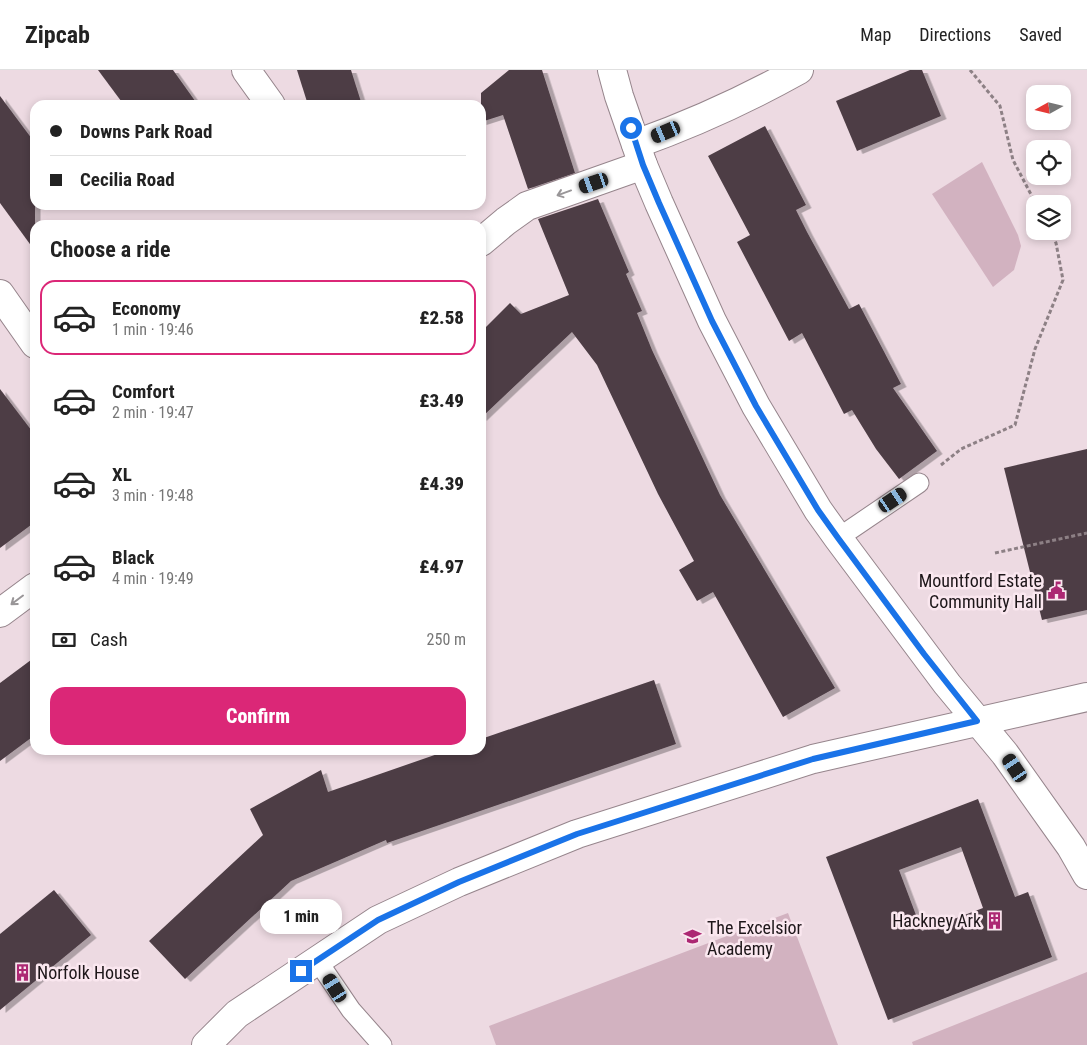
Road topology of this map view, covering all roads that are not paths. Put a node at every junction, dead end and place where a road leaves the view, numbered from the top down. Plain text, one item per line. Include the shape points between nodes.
1 (246, 70) edge
2 (612, 70) edge
3 (799, 70) edge
4 (267, 100) edge
5 (640, 154) junction
6 (486, 238) edge
7 (0, 294) edge
8 (30, 337) edge
9 (919, 483) road end
10 (838, 538) junction
11 (30, 591) edge
12 (0, 613) edge
13 (1087, 698) edge
14 (977, 721) junction
15 (1087, 875) edge
16 (317, 960) junction
17 (206, 1045) edge
18 (382, 1045) edge

1 - 4 street
2 - 5 street
3 - 5 street via 710,114
5 -> 6 street via 527,206
5 - 10 street via 712,321 756,406
7 - 8 street
9 - 10 lane
10 - 14 street
11 -> 12 street
13 - 14 street
14 - 15 street via 1006,754
14 - 16 street via 813,759 577,834 459,882 378,920
16 - 17 street via 237,1014
16 - 18 lane via 351,1010

